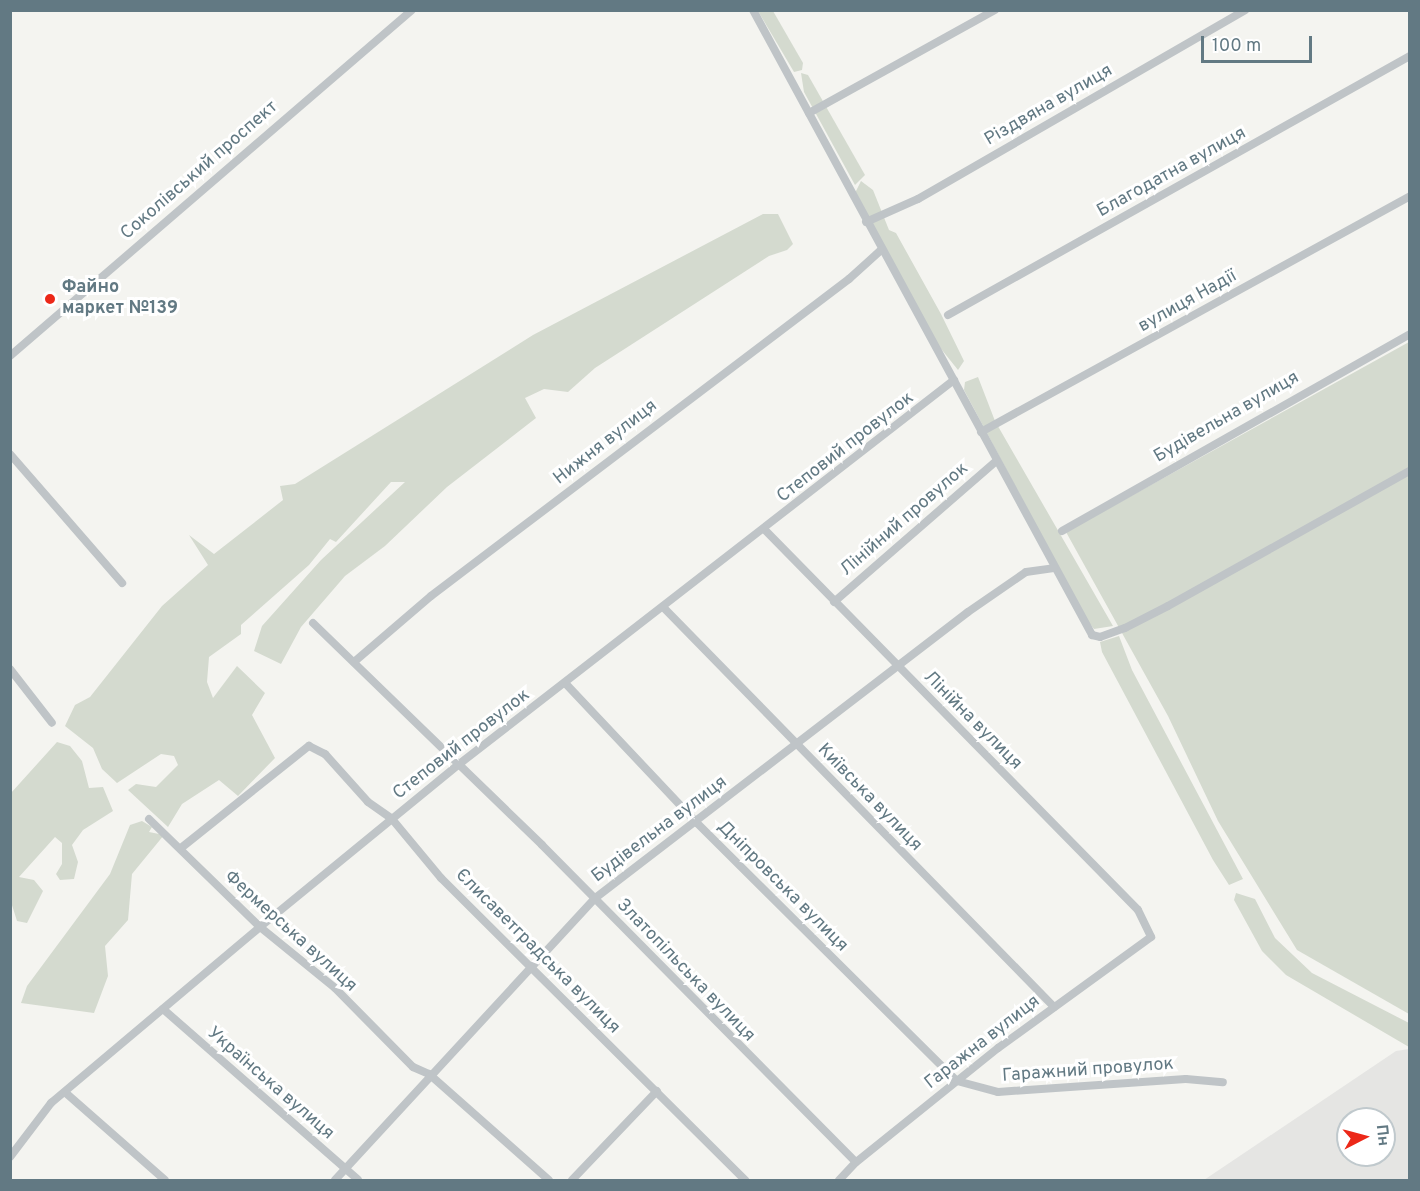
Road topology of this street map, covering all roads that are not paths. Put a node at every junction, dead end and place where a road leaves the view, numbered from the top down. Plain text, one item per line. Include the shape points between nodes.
1 (412, 10) edge
2 (753, 10) edge
3 (995, 10) edge
4 (1245, 10) edge
5 (1410, 56) edge
6 (809, 113) junction
7 (1410, 196) edge
8 (866, 222) junction
9 (880, 251) junction
10 (948, 315) dead end
11 (1410, 334) edge
12 (10, 356) edge
13 (954, 381) junction
14 (981, 432) junction
15 (10, 454) edge
16 (996, 461) junction
17 (1410, 471) edge
18 (765, 530) junction
19 (1062, 531) dead end
20 (1054, 568) junction
21 (122, 583) dead end
22 (834, 602) junction
23 (664, 608) junction
24 (313, 623) dead end
25 (354, 662) junction
26 (896, 666) junction
27 (10, 669) edge
28 (566, 684) junction
29 (52, 723) dead end
30 (796, 745) junction
31 (458, 765) junction
32 (149, 819) dead end
33 (392, 819) junction
34 (697, 823) junction
35 (181, 848) junction
36 (594, 898) junction
37 (260, 927) junction
38 (1151, 937) joint
39 (528, 966) junction
40 (1054, 1007) junction
41 (163, 1009) junction
42 (429, 1074) junction
43 (957, 1081) junction
44 (1223, 1082) dead end
45 (657, 1091) junction
46 (67, 1094) junction
47 (10, 1157) edge
48 (856, 1162) junction
49 (346, 1168) junction
50 (165, 1180) edge
51 (335, 1180) edge
52 (358, 1180) edge
53 (549, 1180) edge
54 (573, 1180) edge
55 (745, 1180) edge
56 (839, 1180) edge

1 - 12 street, Соколівський проспект
2 - 6 street
3 - 6 street
4 - 8 street, Різдвяна вулиця via 918,199
5 - 10 street, Благодатна вулиця
6 - 8 street
7 - 14 street, вулиця Надії
8 - 9 street
9 - 13 street
9 - 25 street, Нижня вулиця via 849,279 431,596
11 - 19 street, Будівельна вулиця
13 - 14 street
13 - 18 street, Степовий провулок
14 - 16 street
15 - 21 street
16 - 20 street
16 - 22 street, Лінійний провулок
17 - 20 street via 1168,606 1100,637 1092,635
18 - 22 street, Лінійна вулиця
18 - 23 street, Степовий провулок
20 - 26 street, Будівельна вулиця via 1026,572
22 - 26 street, Лінійна вулиця
23 - 28 street, Степовий провулок
23 - 30 street, Київська вулиця
24 - 25 street, Златопільська вулиця
25 - 31 street, Златопільська вулиця
26 - 30 street, Будівельна вулиця
26 - 38 street, Лінійна вулиця via 1138,910
27 - 29 street
28 - 31 street, Степовий провулок
28 - 34 street, Дніпровська вулиця
30 - 34 street, Будівельна вулиця
30 - 40 street, Київська вулиця
31 - 33 street, Степовий провулок
31 - 36 street, Златопільська вулиця
32 - 35 street, Фермерська вулиця
33 - 35 street, Єлисаветградська вулиця via 368,802 325,754 309,746
33 - 37 street, Степовий провулок
33 - 39 street, Єлисаветградська вулиця via 441,878
34 - 36 street, Будівельна вулиця
34 - 43 street, Дніпровська вулиця
35 - 37 street, Фермерська вулиця
36 - 39 street, Будівельна вулиця
36 - 48 street, Златопільська вулиця
37 - 41 street, Степовий провулок
37 - 42 street, Фермерська вулиця via 335,988 413,1067
38 - 40 street, Гаражна вулиця
39 - 42 street, Будівельна вулиця
39 - 45 street, Єлисаветградська вулиця
40 - 43 street, Гаражна вулиця
41 - 46 street, Степовий провулок
41 - 49 street, Українська вулиця via 289,1124
42 - 49 street, Будівельна вулиця
42 - 53 street, Фермерська вулиця
43 - 44 street, Гаражний провулок via 998,1092 1186,1079
43 - 48 street, Гаражна вулиця
45 - 54 street
45 - 55 street, Єлисаветградська вулиця
46 - 47 street, Степовий провулок via 43,1112
46 - 50 street
48 - 56 street, Гаражна вулиця
49 - 51 street, Будівельна вулиця
49 - 52 street, Українська вулиця

